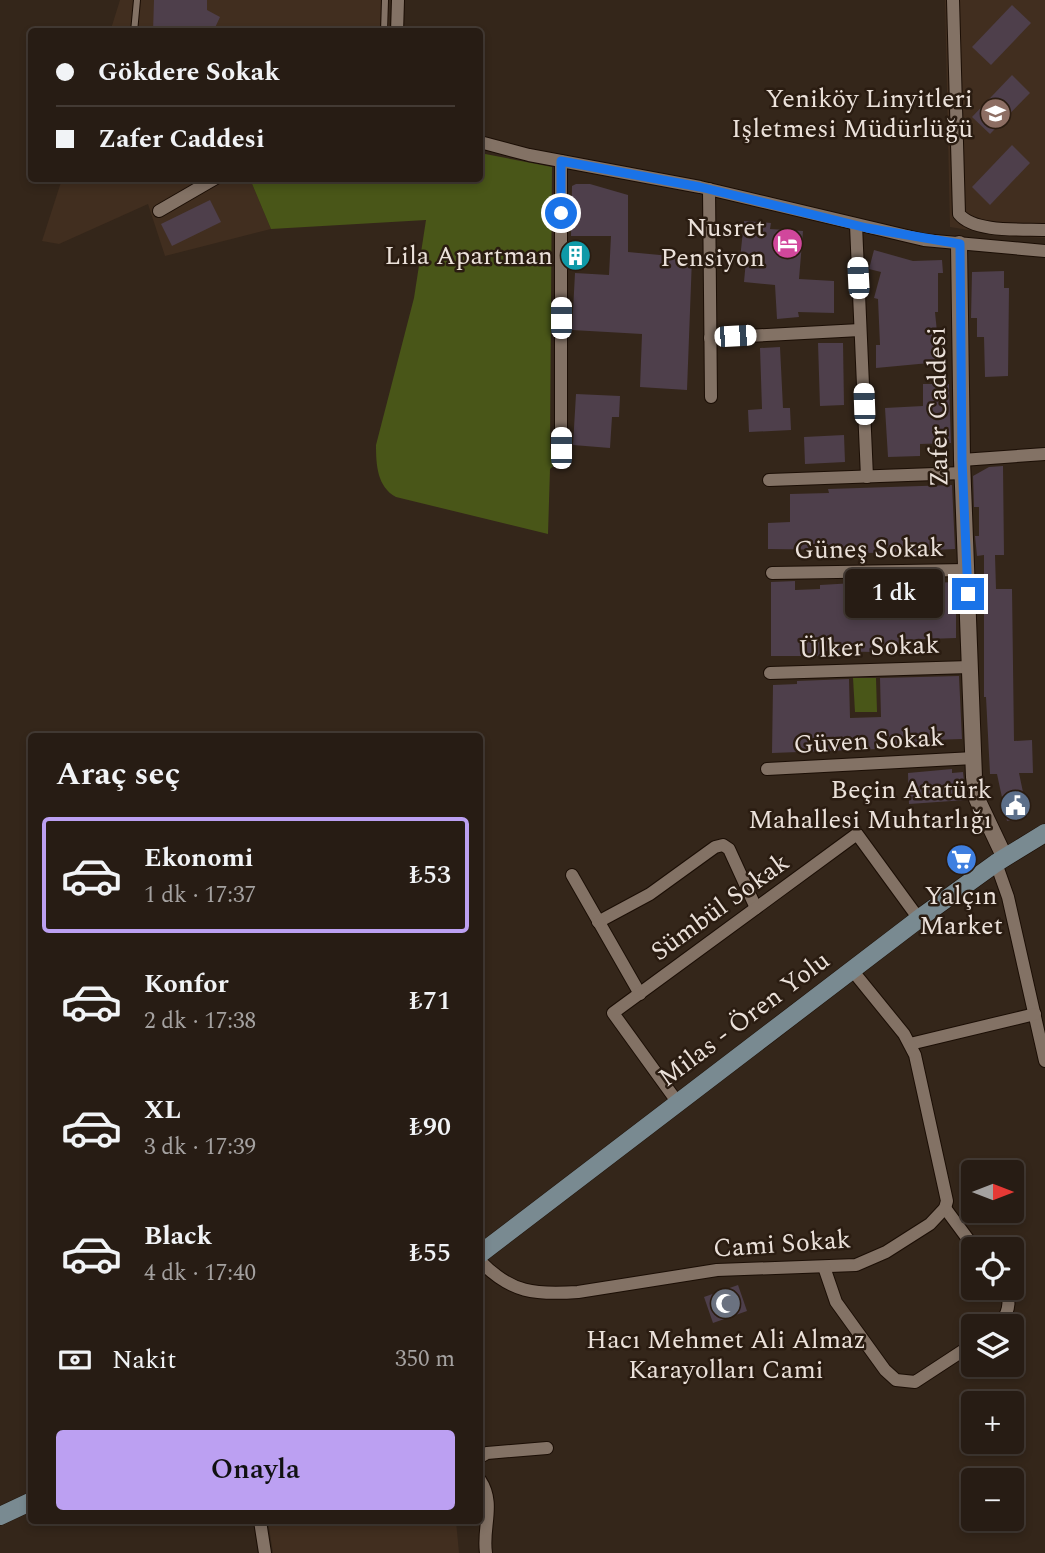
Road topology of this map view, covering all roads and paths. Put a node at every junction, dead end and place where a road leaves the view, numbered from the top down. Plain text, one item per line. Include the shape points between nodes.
1 (137, 0) edge
2 (385, 0) edge
3 (398, 0) edge
4 (953, 0) edge
5 (134, 28) edge
6 (384, 28) edge
7 (397, 28) edge
8 (483, 143) edge
9 (561, 161) junction
10 (209, 182) edge
11 (709, 189) junction
12 (159, 211) dead end
13 (856, 225) junction
14 (1045, 230) edge
15 (960, 244) junction
16 (1045, 251) edge
17 (860, 330) junction
18 (710, 338) junction
19 (711, 397) dead end
20 (561, 448) dead end
21 (1045, 454) edge
22 (962, 466) junction
23 (867, 477) junction
24 (769, 480) dead end
25 (967, 570) junction
26 (772, 573) dead end
27 (970, 667) junction
28 (770, 673) dead end
29 (974, 758) junction
30 (767, 769) dead end
31 (1045, 833) edge
32 (1000, 860) junction
33 (572, 875) dead end
34 (757, 908) junction
35 (919, 919) junction
36 (598, 922) junction
37 (852, 970) junction
38 (640, 994) junction
39 (1035, 1014) junction
40 (1043, 1042) edge
41 (910, 1044) junction
42 (1045, 1061) edge
43 (678, 1102) junction
44 (945, 1208) junction
45 (966, 1237) edge
46 (483, 1252) edge
47 (483, 1264) edge
48 (824, 1267) junction
49 (961, 1352) edge
50 (547, 1448) dead end
51 (483, 1455) edge
52 (483, 1485) edge
53 (28, 1503) edge
54 (0, 1516) edge
55 (260, 1524) edge
56 (265, 1553) edge
57 (486, 1553) edge

1 - 5 lane
2 - 6 lane
3 - 7 street
4 - 14 street via 960,214 969,223 989,227
8 - 9 street
9 - 11 street
9 - 20 street
10 - 12 street
11 - 13 street
11 - 18 street
13 - 15 street
13 - 17 street
15 - 16 street
15 - 22 street, Zafer Caddesi
17 - 18 street
17 - 23 street
18 - 19 street
21 - 22 street
22 - 23 street
22 - 25 street, Zafer Caddesi
23 - 24 street
25 - 26 street, Güneş Sokak
25 - 27 street, Zafer Caddesi
27 - 28 street, Ülker Sokak
27 - 29 street, Zafer Caddesi
29 - 30 street, Güven Sokak
29 - 32 street, Zafer Caddesi via 977,799
31 - 32 main road, Milas - Ören Yolu
32 - 35 main road, Milas - Ören Yolu
32 - 39 street
33 - 36 street
34 - 35 street, Sümbül Sokak via 857,834
34 - 36 street via 723,845
34 - 38 street, Sümbül Sokak
35 - 37 main road, Milas - Ören Yolu
36 - 38 street
37 - 41 street
37 - 43 main road, Milas - Ören Yolu
38 - 43 street, Sümbül Sokak via 613,1013
39 - 40 street
39 - 41 street
40 - 42 street
41 - 44 street via 940,1167
43 - 46 main road, Milas - Ören Yolu
44 - 45 street
44 - 48 street, Cami Sokak via 930,1224 869,1260
47 - 48 street, Cami Sokak via 512,1286 556,1293 717,1270
48 - 49 street via 836,1302 896,1380 915,1382
50 - 51 street
52 - 57 street via 489,1508
53 - 54 main road
55 - 56 street

